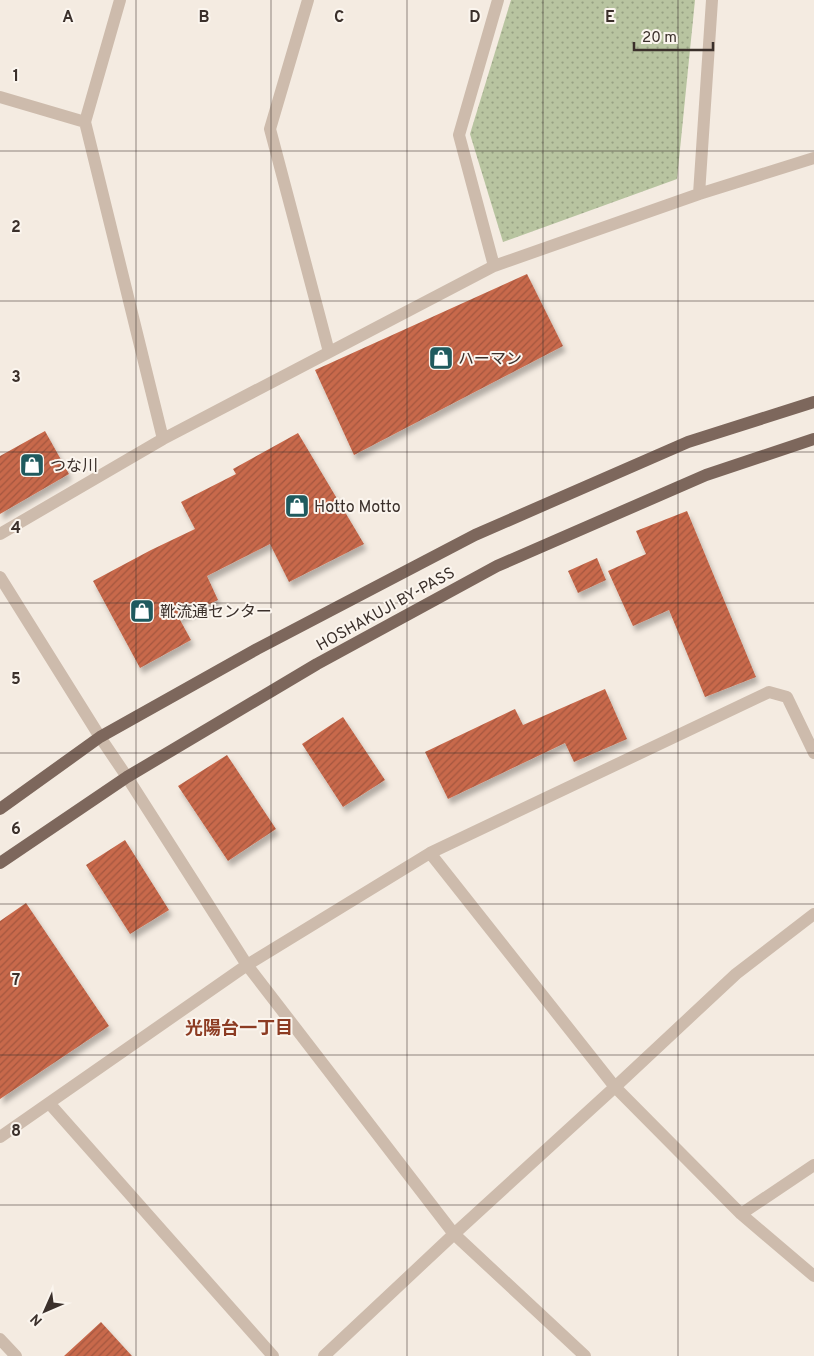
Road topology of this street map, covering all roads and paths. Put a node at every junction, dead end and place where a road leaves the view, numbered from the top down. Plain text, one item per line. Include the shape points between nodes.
1 (120, 0) edge
2 (308, 0) edge
3 (498, 0) edge
4 (712, 0) edge
5 (0, 96) edge
6 (85, 122) junction
7 (814, 158) edge
8 (699, 194) junction
9 (494, 266) junction
10 (329, 352) junction
11 (814, 402) edge
12 (163, 439) junction
13 (814, 439) edge
14 (0, 534) edge
15 (0, 577) edge
16 (100, 737) junction
17 (814, 753) edge
18 (127, 776) junction
19 (0, 809) edge
20 (430, 853) junction
21 (0, 863) edge
22 (814, 914) edge
23 (247, 964) junction
24 (615, 1087) junction
25 (49, 1103) junction
26 (0, 1137) edge
27 (814, 1165) edge
28 (741, 1214) junction
29 (454, 1234) junction
30 (814, 1276) edge
31 (0, 1339) edge
32 (16, 1356) edge
33 (273, 1356) edge
34 (324, 1356) edge
35 (585, 1356) edge

1 - 6 street
2 - 10 street via 270,129
3 - 9 street via 459,135
4 - 8 street
5 - 6 street
6 - 12 street
7 - 8 street
8 - 9 street
9 - 10 street
10 - 12 street
11 - 16 main road, HOSHAKUJI BY-PASS via 688,442 475,536 257,649
12 - 14 street
13 - 18 main road, HOSHAKUJI BY-PASS via 706,475 496,566 317,664
15 - 16 street
16 - 18 street
16 - 19 main road, HOSHAKUJI BY-PASS
17 - 20 street via 786,697 769,692
18 - 21 main road, HOSHAKUJI BY-PASS
18 - 23 street
20 - 23 street
20 - 24 street
22 - 24 street via 736,974
23 - 25 street
23 - 29 street
24 - 28 street
24 - 29 street
25 - 26 street
25 - 33 street
27 - 28 street
28 - 30 street
29 - 34 street
29 - 35 street
31 - 32 street

